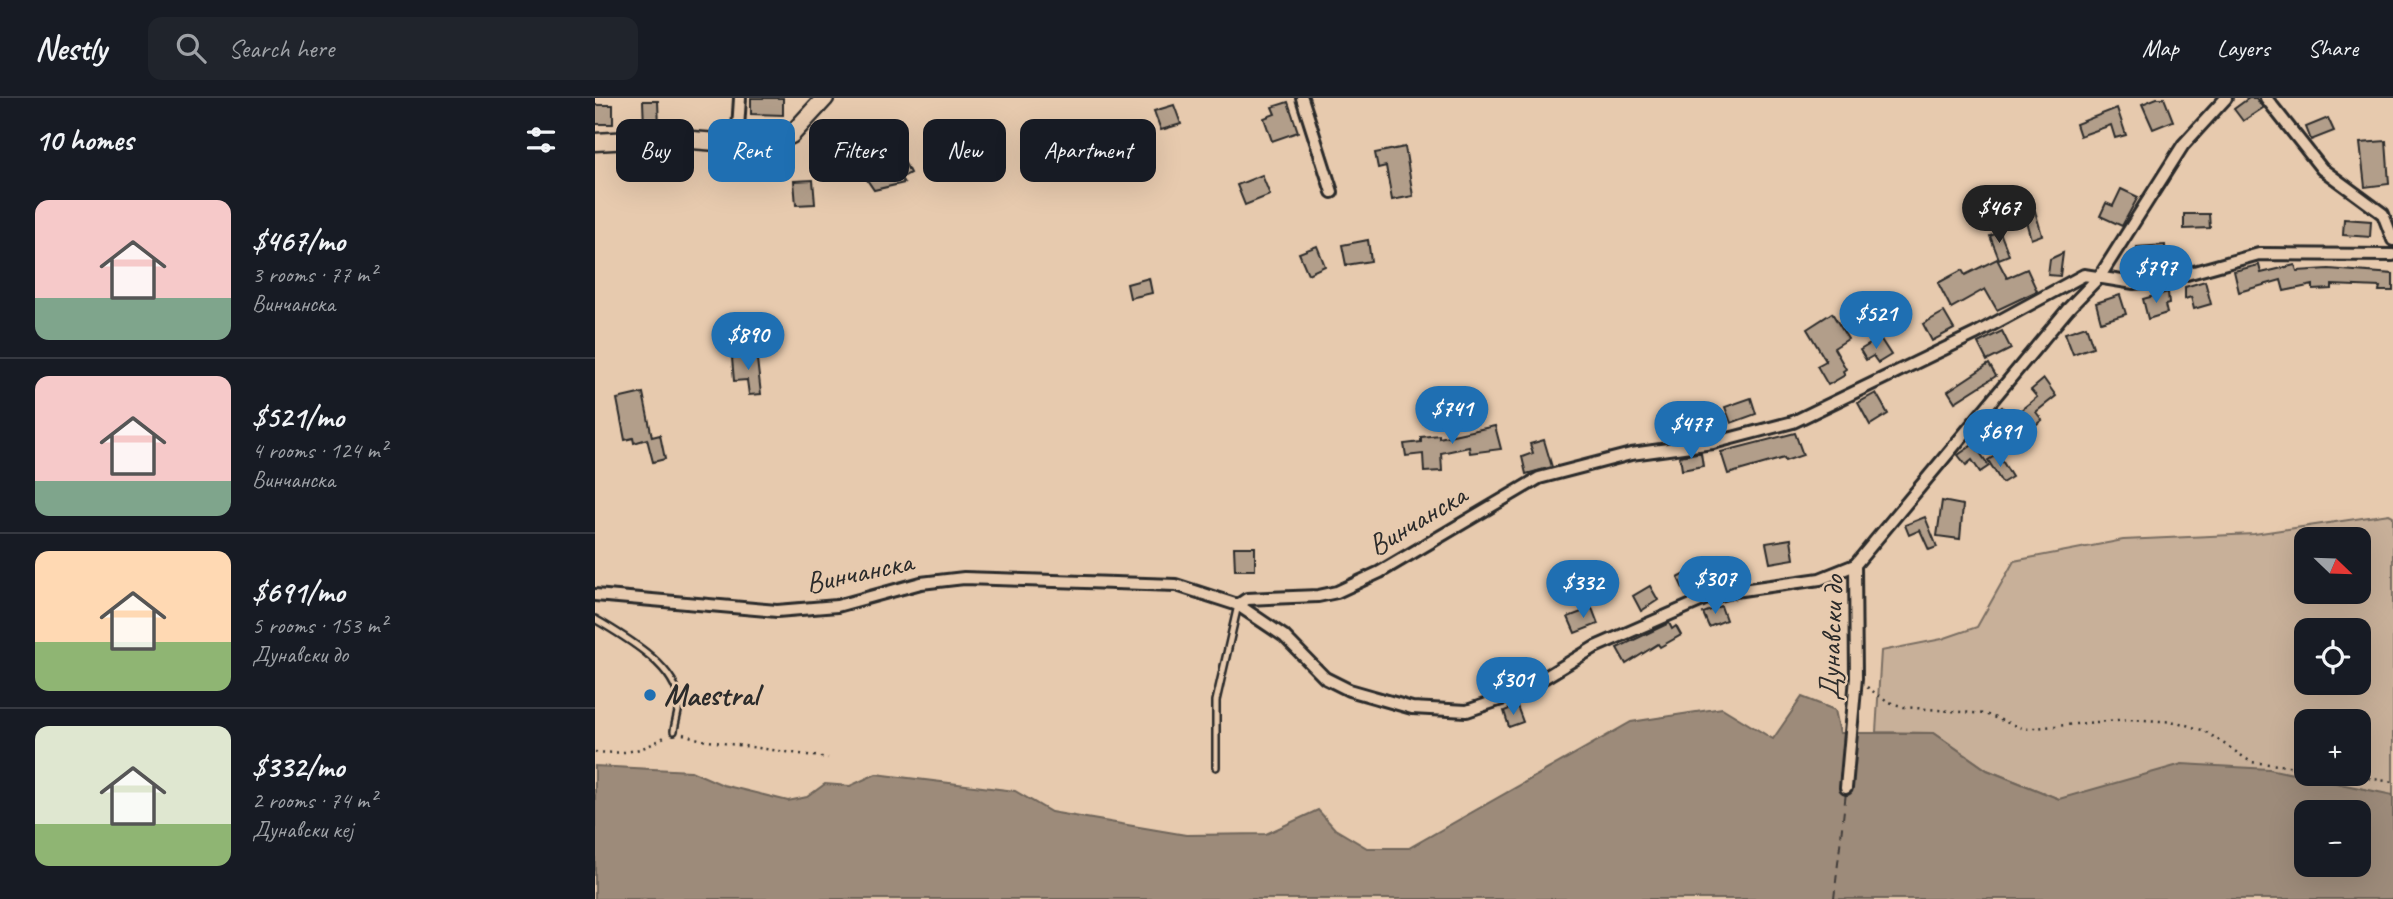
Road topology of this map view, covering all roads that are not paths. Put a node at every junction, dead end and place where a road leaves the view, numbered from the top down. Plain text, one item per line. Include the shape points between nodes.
1 (740, 98) edge
2 (825, 98) edge
3 (1302, 98) edge
4 (2226, 98) edge
5 (2266, 98) edge
6 (739, 119) edge
7 (795, 131) edge
8 (595, 142) edge
9 (708, 142) edge
10 (1332, 192) dead end
11 (2393, 240) edge
12 (2393, 256) edge
13 (2100, 276) junction
14 (1855, 565) junction
15 (595, 595) edge
16 (1238, 605) junction
17 (595, 619) edge
18 (674, 731) road end
19 (1216, 768) dead end
20 (1846, 788) dead end

1 - 6 street
2 - 7 street
3 - 10 street
4 - 13 street, Дунавски до via 2168,164
5 - 11 street via 2322,169 2383,214
8 - 9 street via 667,138
12 - 13 street, Винчанска via 2270,253 2165,280 2125,283
13 - 14 street, Дунавски до
13 - 16 street, Винчанска via 2076,278 1975,334 1793,422 1713,443 1631,454 1539,478 1337,592 1247,598
14 - 16 street via 1820,579 1705,598 1595,648 1519,692 1467,711 1412,708 1349,690 1325,678 1285,636
14 - 20 street, Дунавски до via 1856,678
15 - 16 street, Винчанска via 776,611 837,606 921,583 1003,577 1176,585
16 - 19 lane via 1216,701
17 - 18 lane via 641,648 667,673 679,704

